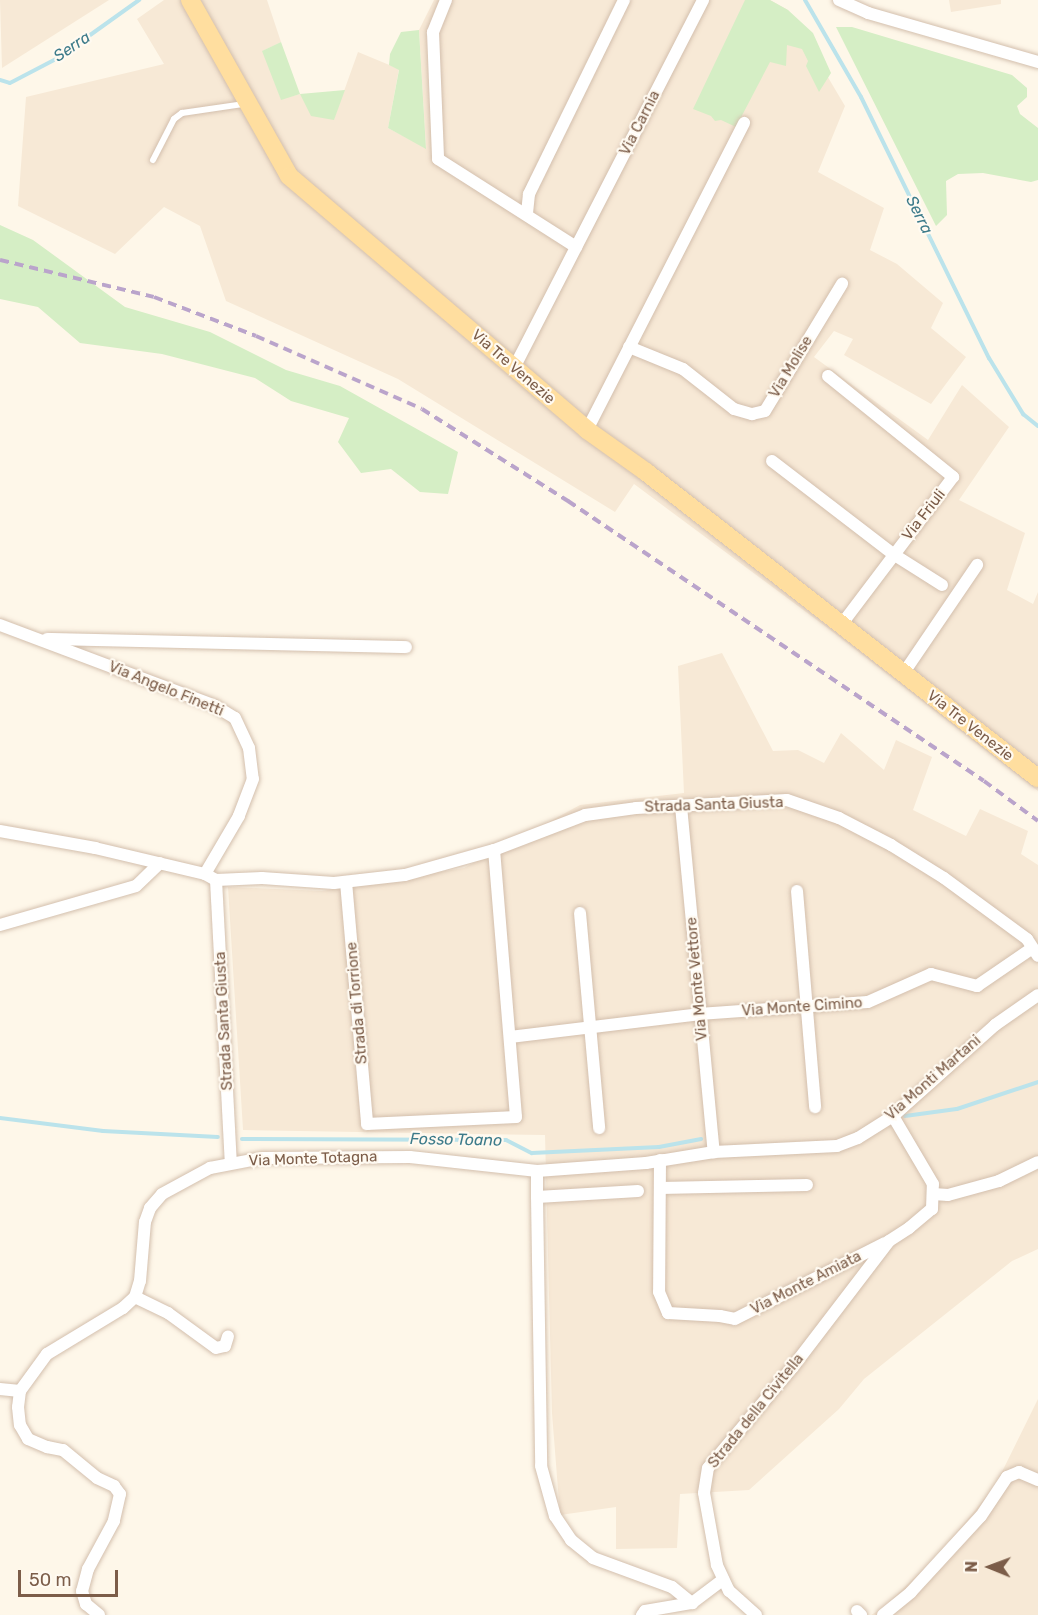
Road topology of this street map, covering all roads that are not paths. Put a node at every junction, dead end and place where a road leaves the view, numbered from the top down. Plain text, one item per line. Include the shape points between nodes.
1 (190, 0) edge
2 (446, 0) edge
3 (624, 0) edge
4 (703, 0) edge
5 (838, 0) edge
6 (868, 6) edge
7 (1038, 62) edge
8 (249, 103) junction
9 (744, 123) dead end
10 (153, 160) dead end
11 (527, 213) junction
12 (576, 247) junction
13 (842, 284) dead end
14 (629, 347) junction
15 (514, 368) junction
16 (828, 376) dead end
17 (587, 430) junction
18 (772, 461) dead end
19 (893, 554) junction
20 (977, 565) dead end
21 (942, 585) dead end
22 (842, 624) junction
23 (0, 625) edge
24 (37, 639) junction
25 (406, 647) dead end
26 (903, 674) junction
27 (1038, 778) edge
28 (681, 806) junction
29 (0, 831) edge
30 (494, 850) junction
31 (160, 863) junction
32 (210, 877) junction
33 (346, 882) junction
34 (797, 891) dead end
35 (580, 912) dead end
36 (0, 925) edge
37 (1035, 952) edge
38 (1038, 995) edge
39 (807, 1008) junction
40 (699, 1014) junction
41 (590, 1029) junction
42 (510, 1037) junction
43 (815, 1107) dead end
44 (893, 1116) junction
45 (599, 1128) dead end
46 (714, 1152) junction
47 (660, 1160) junction
48 (231, 1162) junction
49 (1038, 1162) edge
50 (537, 1171) junction
51 (807, 1185) dead end
52 (660, 1188) junction
53 (638, 1191) dead end
54 (933, 1194) junction
55 (537, 1197) junction
56 (889, 1241) junction
57 (135, 1297) junction
58 (228, 1335) dead end
59 (0, 1389) edge
60 (20, 1391) junction
61 (1038, 1480) edge
62 (723, 1580) junction
63 (692, 1603) junction
64 (99, 1615) edge
65 (642, 1615) edge
66 (756, 1615) edge
67 (883, 1615) edge

1 - 8 main road, Via Tre Venezie
2 - 11 street via 433,32 438,159
3 - 11 street via 529,194
4 - 12 street, Via Carnia
5 - 6 street
6 - 7 street
8 - 10 lane via 182,113 171,124
8 - 15 main road, Via Tre Venezie via 290,176
9 - 14 street
11 - 12 street
12 - 15 street, Via Carnia
13 - 14 street, Via Molise via 765,411 752,414 734,409 683,369
14 - 17 street
15 - 17 main road, Via Tre Venezie
16 - 19 street, Via Friuli via 953,477
17 - 22 main road, Via Tre Venezie
18 - 19 street
19 - 21 street
19 - 22 street, Via Friuli
20 - 26 street
22 - 26 main road, Via Tre Venezie
23 - 24 street, Via Angelo Finetti
24 - 25 street, Via Angelo Finetti
24 - 32 street, Via Angelo Finetti via 215,706 235,718 249,748 253,779
26 - 27 main road, Via Tre Venezie
28 - 30 street, Strada Santa Giusta via 585,815
28 - 37 street, Strada Santa Giusta via 787,800 839,818 944,878 1027,939
28 - 40 street, Via Monte Vettore
29 - 31 street, Strada Santa Giusta
30 - 33 street, Strada Santa Giusta via 405,875
30 - 42 street
31 - 32 street, Strada Santa Giusta
31 - 36 street via 136,886
32 - 33 street, Strada Santa Giusta
32 - 48 street, Strada Santa Giusta
33 - 42 street, Strada di Torrione via 367,1124 516,1117
34 - 39 street
35 - 41 street
37 - 39 street, Via Monte Cimino via 977,986 931,974 868,1002
38 - 44 street, Via Monti Martani via 995,1025
39 - 40 street, Via Monte Cimino
39 - 43 street
40 - 41 street, Via Monte Cimino
40 - 46 street, Via Monte Vettore
41 - 42 street, Via Monte Cimino
41 - 45 street
44 - 46 street, Via Monti Martani via 837,1146
44 - 54 street via 933,1184
46 - 47 street, Via Monte Totagna
47 - 50 street, Via Monte Totagna
47 - 52 street, Via Monte Amiata
48 - 50 street, Via Monte Totagna via 263,1158 410,1157
48 - 57 street, Via Monte Totagna via 190,1177 162,1194 150,1208
49 - 54 street via 999,1181 948,1195
50 - 55 street
51 - 52 street
52 - 56 street, Via Monte Amiata via 659,1292 668,1313 735,1319
53 - 55 street
54 - 56 street, Strada della Civitella via 932,1209
55 - 63 street via 541,1466 555,1516 571,1540 593,1558 672,1587
56 - 62 street, Strada della Civitella via 792,1368 708,1468 704,1493
57 - 58 street via 168,1313 216,1348 225,1346
57 - 60 street via 47,1354
59 - 60 street
60 - 64 street via 20,1425 28,1439 63,1450 120,1494 114,1521 88,1569 82,1591 86,1604
61 - 67 street via 1019,1472 1007,1477 981,1516 911,1592
62 - 63 street
62 - 66 street via 729,1591
63 - 65 street via 645,1611

